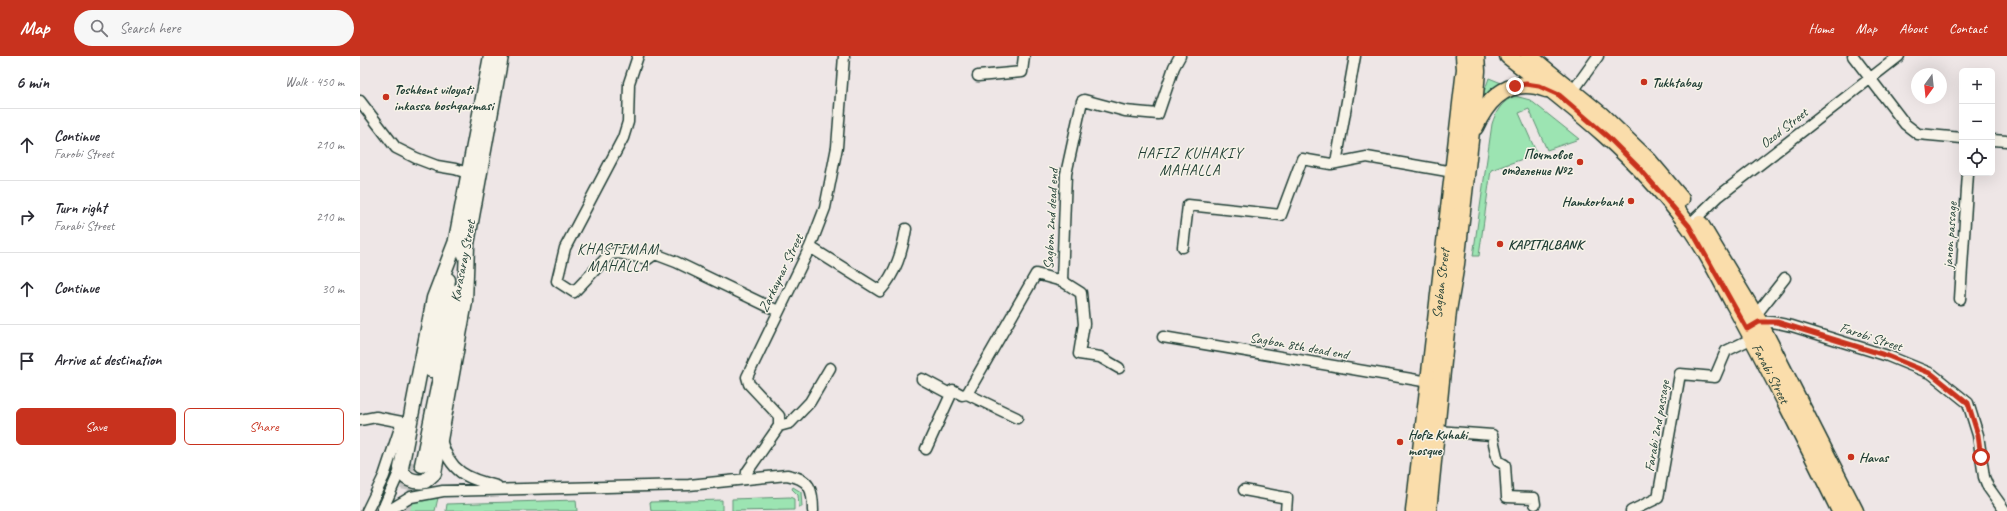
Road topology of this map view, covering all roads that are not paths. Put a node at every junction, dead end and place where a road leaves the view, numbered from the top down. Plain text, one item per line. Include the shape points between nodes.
1 (491, 56) edge
2 (501, 56) edge
3 (638, 56) edge
4 (844, 56) edge
5 (1024, 56) edge
6 (1180, 56) edge
7 (1355, 56) edge
8 (1464, 56) edge
9 (1476, 56) edge
10 (1508, 56) edge
11 (1529, 56) edge
12 (1598, 56) edge
13 (1853, 56) edge
14 (1899, 56) edge
15 (978, 76) dead end
16 (1870, 78) junction
17 (1566, 93) junction
18 (360, 101) edge
19 (1471, 137) junction
20 (1959, 138) edge
21 (1995, 140) edge
22 (2007, 141) edge
23 (1336, 163) junction
24 (1453, 172) junction
25 (474, 175) junction
26 (1968, 176) edge
27 (1693, 222) junction
28 (906, 229) dead end
29 (461, 243) junction
30 (810, 247) junction
31 (1183, 247) dead end
32 (1785, 278) dead end
33 (1062, 281) junction
34 (1960, 298) dead end
35 (778, 311) junction
36 (1753, 326) junction
37 (1163, 337) dead end
38 (830, 368) dead end
39 (1119, 368) dead end
40 (922, 379) dead end
41 (1429, 382) junction
42 (950, 394) junction
43 (967, 394) junction
44 (1017, 418) dead end
45 (360, 420) edge
46 (407, 423) junction
47 (778, 426) junction
48 (1437, 431) junction
49 (440, 439) junction
50 (926, 449) dead end
51 (412, 465) junction
52 (746, 479) junction
53 (511, 489) junction
54 (1244, 490) dead end
55 (1535, 504) dead end
56 (2006, 509) edge
57 (367, 511) edge
58 (382, 511) edge
59 (388, 511) edge
60 (813, 511) edge
61 (1286, 511) edge
62 (1414, 511) edge
63 (1428, 511) edge
64 (1631, 511) edge
65 (1840, 511) edge
66 (1855, 511) edge

1 - 25 main road, Karasaray Street
2 - 25 main road, Karasaray Street
3 - 35 street via 629,83 628,122 623,138 564,248 556,281 574,292 610,254 619,253 648,259 655,254
4 - 30 street, Zarkaynar Street via 837,147 825,208
5 - 15 street via 1022,72
6 - 33 street, Sagbon 2nd dead end via 1158,114 1124,111 1084,100 1082,102 1066,174
7 - 23 street
8 - 24 main road, Sagban Street via 1465,69
9 - 19 main road, Sagban Street
10 - 17 main road, Farabi Street
11 - 17 main road, Farabi Street
12 - 17 street via 1582,78
13 - 16 street
14 - 16 street, Ozod Street
16 - 20 street via 1905,124 1918,134
16 - 27 street, Ozod Street via 1719,196
17 - 19 main road via 1521,84 1509,88 1488,104
17 - 27 main road, Farabi Street
18 - 25 street via 396,148 437,166
19 - 48 main road, Sagban Street via 1448,311
21 - 22 street
23 - 24 street via 1367,157
23 - 31 street via 1300,160 1281,215 1188,205
24 - 41 main road, Sagban Street
25 - 29 main road, Karasaray Street
26 - 34 street, janon passage
27 - 36 main road, Farabi Street
28 - 30 street via 902,254 889,281 880,291
29 - 46 main road via 434,298
29 - 49 main road via 465,302
29 - 51 main road, Karasaray Street
30 - 35 street, Zarkaynar Street
32 - 36 street
33 - 39 street via 1081,293 1084,324 1079,354 1100,357
33 - 43 street, Sagbon 2nd dead end via 1036,274
35 - 47 street, Zarkaynar Street via 747,377 749,384 780,416
36 - 56 street, Farobi Street via 1777,322 1792,326 1888,356 1932,374 1968,403 1978,435 1984,477
36 - 64 street, Farabi 2nd passage via 1726,351 1715,377 1680,374 1658,498
36 - 65 main road, Farabi Street
36 - 66 main road, Farabi Street
37 - 41 street, Sagbon 8th dead end
38 - 47 street via 810,402 790,423
40 - 42 street
41 - 62 main road, Sagban Street
42 - 43 street via 952,390 962,395
42 - 50 street
43 - 44 street
45 - 46 street via 376,417
46 - 51 main road
46 - 57 street
47 - 52 street via 747,472
48 - 55 street via 1492,436 1498,461 1505,465 1507,497 1534,498
48 - 63 main road, Sagban Street
49 - 51 main road via 434,473 430,478 422,482 412,481 404,475
49 - 53 street via 449,461 468,478
51 - 58 street
52 - 53 street via 689,485
52 - 60 street via 787,475 799,478 812,491
53 - 59 street via 427,493 411,497
54 - 61 street via 1287,498

